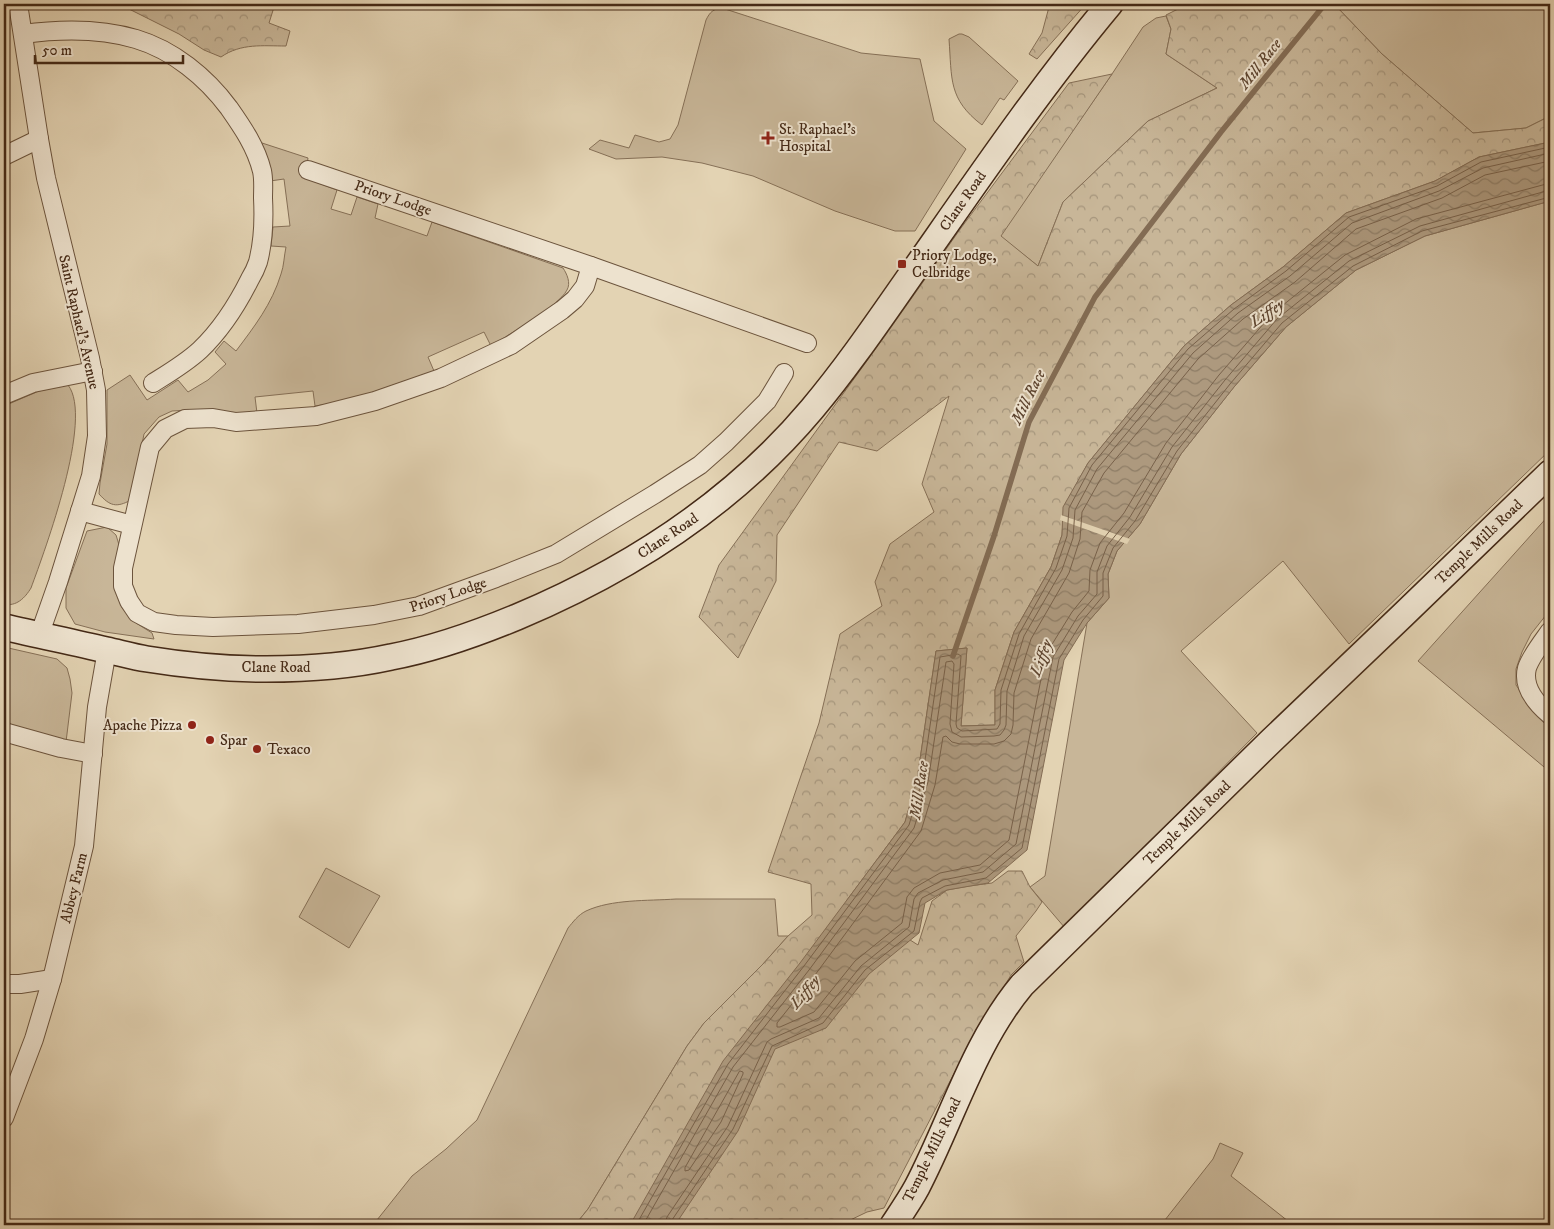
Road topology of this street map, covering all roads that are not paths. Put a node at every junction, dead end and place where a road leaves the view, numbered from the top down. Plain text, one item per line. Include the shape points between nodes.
1 (18, 4) edge
2 (1110, 4) edge
3 (23, 34) junction
4 (39, 139) junction
5 (4, 156) edge
6 (308, 170) dead end
7 (591, 266) junction
8 (807, 343) dead end
9 (93, 372) junction
10 (784, 373) dead end
11 (154, 383) dead end
12 (4, 395) edge
13 (1550, 473) edge
14 (80, 511) junction
15 (132, 525) junction
16 (4, 627) edge
17 (1550, 631) edge
18 (39, 636) junction
19 (106, 650) junction
20 (1550, 714) edge
21 (4, 732) edge
22 (94, 754) junction
23 (52, 979) junction
24 (4, 984) edge
25 (4, 1118) edge
26 (893, 1225) edge

1 - 3 street, Saint Raphael's Avenue
2 - 19 main road, Clane Road via 1022,116 858,350 811,410 719,500 634,559 566,595 495,626 387,658 309,668 265,669 168,662
3 - 4 street, Saint Raphael's Avenue
3 - 11 street via 95,31 137,39 174,56 221,97 254,148 262,173 264,219 258,262 236,307 215,333 181,366
4 - 5 street
4 - 9 street, Saint Raphael's Avenue
6 - 7 street, Priory Lodge
7 - 8 street, Priory Lodge
7 - 15 street, Priory Lodge via 585,286 562,310 511,345 442,378 375,401 316,416 236,422 213,418 185,419 165,429 150,447
9 - 12 street via 33,383
9 - 14 street, Saint Raphael's Avenue via 97,436 91,476
10 - 15 street, Priory Lodge via 767,401 726,442 655,494 556,554 398,611 298,624 213,627 154,622 137,613 123,586 123,568
13 - 26 main road, Temple Mills Road via 1271,740 1022,985 987,1038 917,1188
14 - 15 street
14 - 18 street, Saint Raphael's Avenue
16 - 18 main road, Clane Road
17 - 20 street via 1527,668 1532,695
18 - 19 main road, Clane Road
19 - 22 street, Abbey Farm
21 - 22 street
22 - 23 street, Abbey Farm via 84,846
23 - 24 street
23 - 25 street, Abbey Farm via 34,1039

